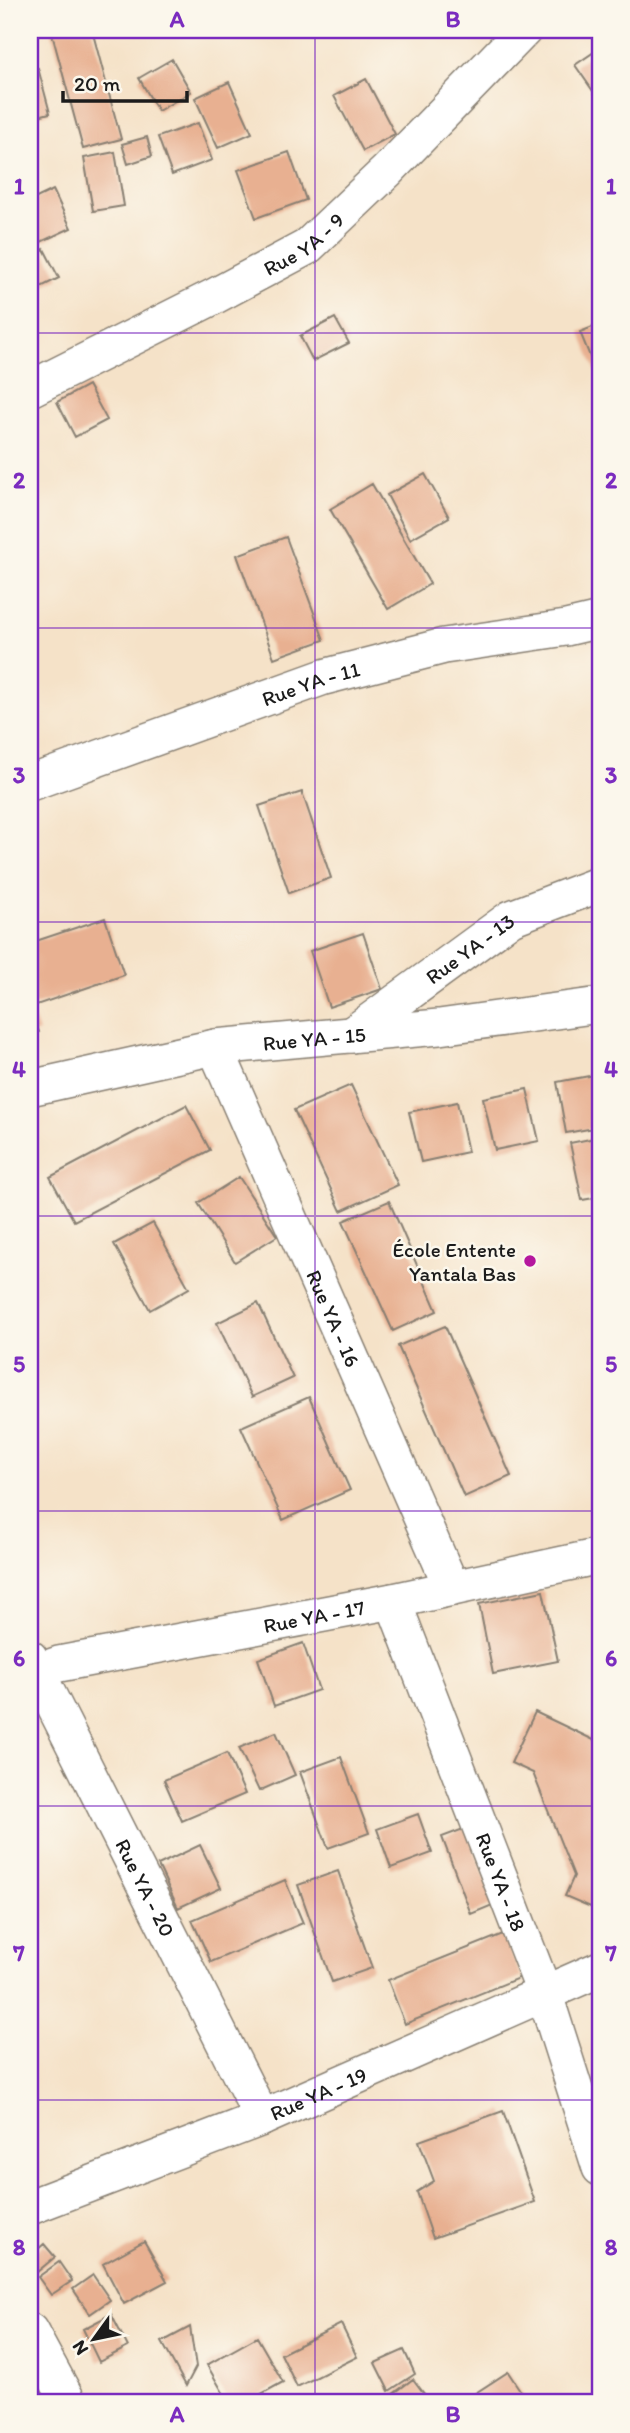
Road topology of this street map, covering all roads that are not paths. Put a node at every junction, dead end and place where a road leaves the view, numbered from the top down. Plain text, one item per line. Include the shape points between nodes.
1 (524, 30) edge
2 (30, 389) edge
3 (600, 620) edge
4 (30, 783) edge
5 (600, 884) edge
6 (600, 1005) edge
7 (351, 1035) junction
8 (215, 1047) junction
9 (30, 1088) edge
10 (600, 1556) edge
11 (452, 1588) junction
12 (393, 1601) junction
13 (32, 1668) edge
14 (600, 1969) edge
15 (544, 1992) junction
16 (262, 2118) junction
17 (600, 2168) edge
18 (30, 2207) edge
19 (30, 2331) edge
20 (69, 2403) edge

1 - 2 street, Rue YA - 9 via 387,172 307,247
3 - 4 street, Rue YA - 11 via 444,646 324,677
5 - 7 street, Rue YA - 13 via 511,918
6 - 7 street, Rue YA - 15
7 - 8 street, Rue YA - 15
8 - 9 street, Rue YA - 15
8 - 11 street, Rue YA - 16
10 - 11 street, Rue YA - 17
11 - 12 street, Rue YA - 17
12 - 13 street, Rue YA - 17
12 - 15 street, Rue YA - 18
13 - 16 street, Rue YA - 20
14 - 15 street, Rue YA - 19
15 - 16 street, Rue YA - 19
15 - 17 street, Rue YA - 18
16 - 18 street, Rue YA - 19
19 - 20 street

